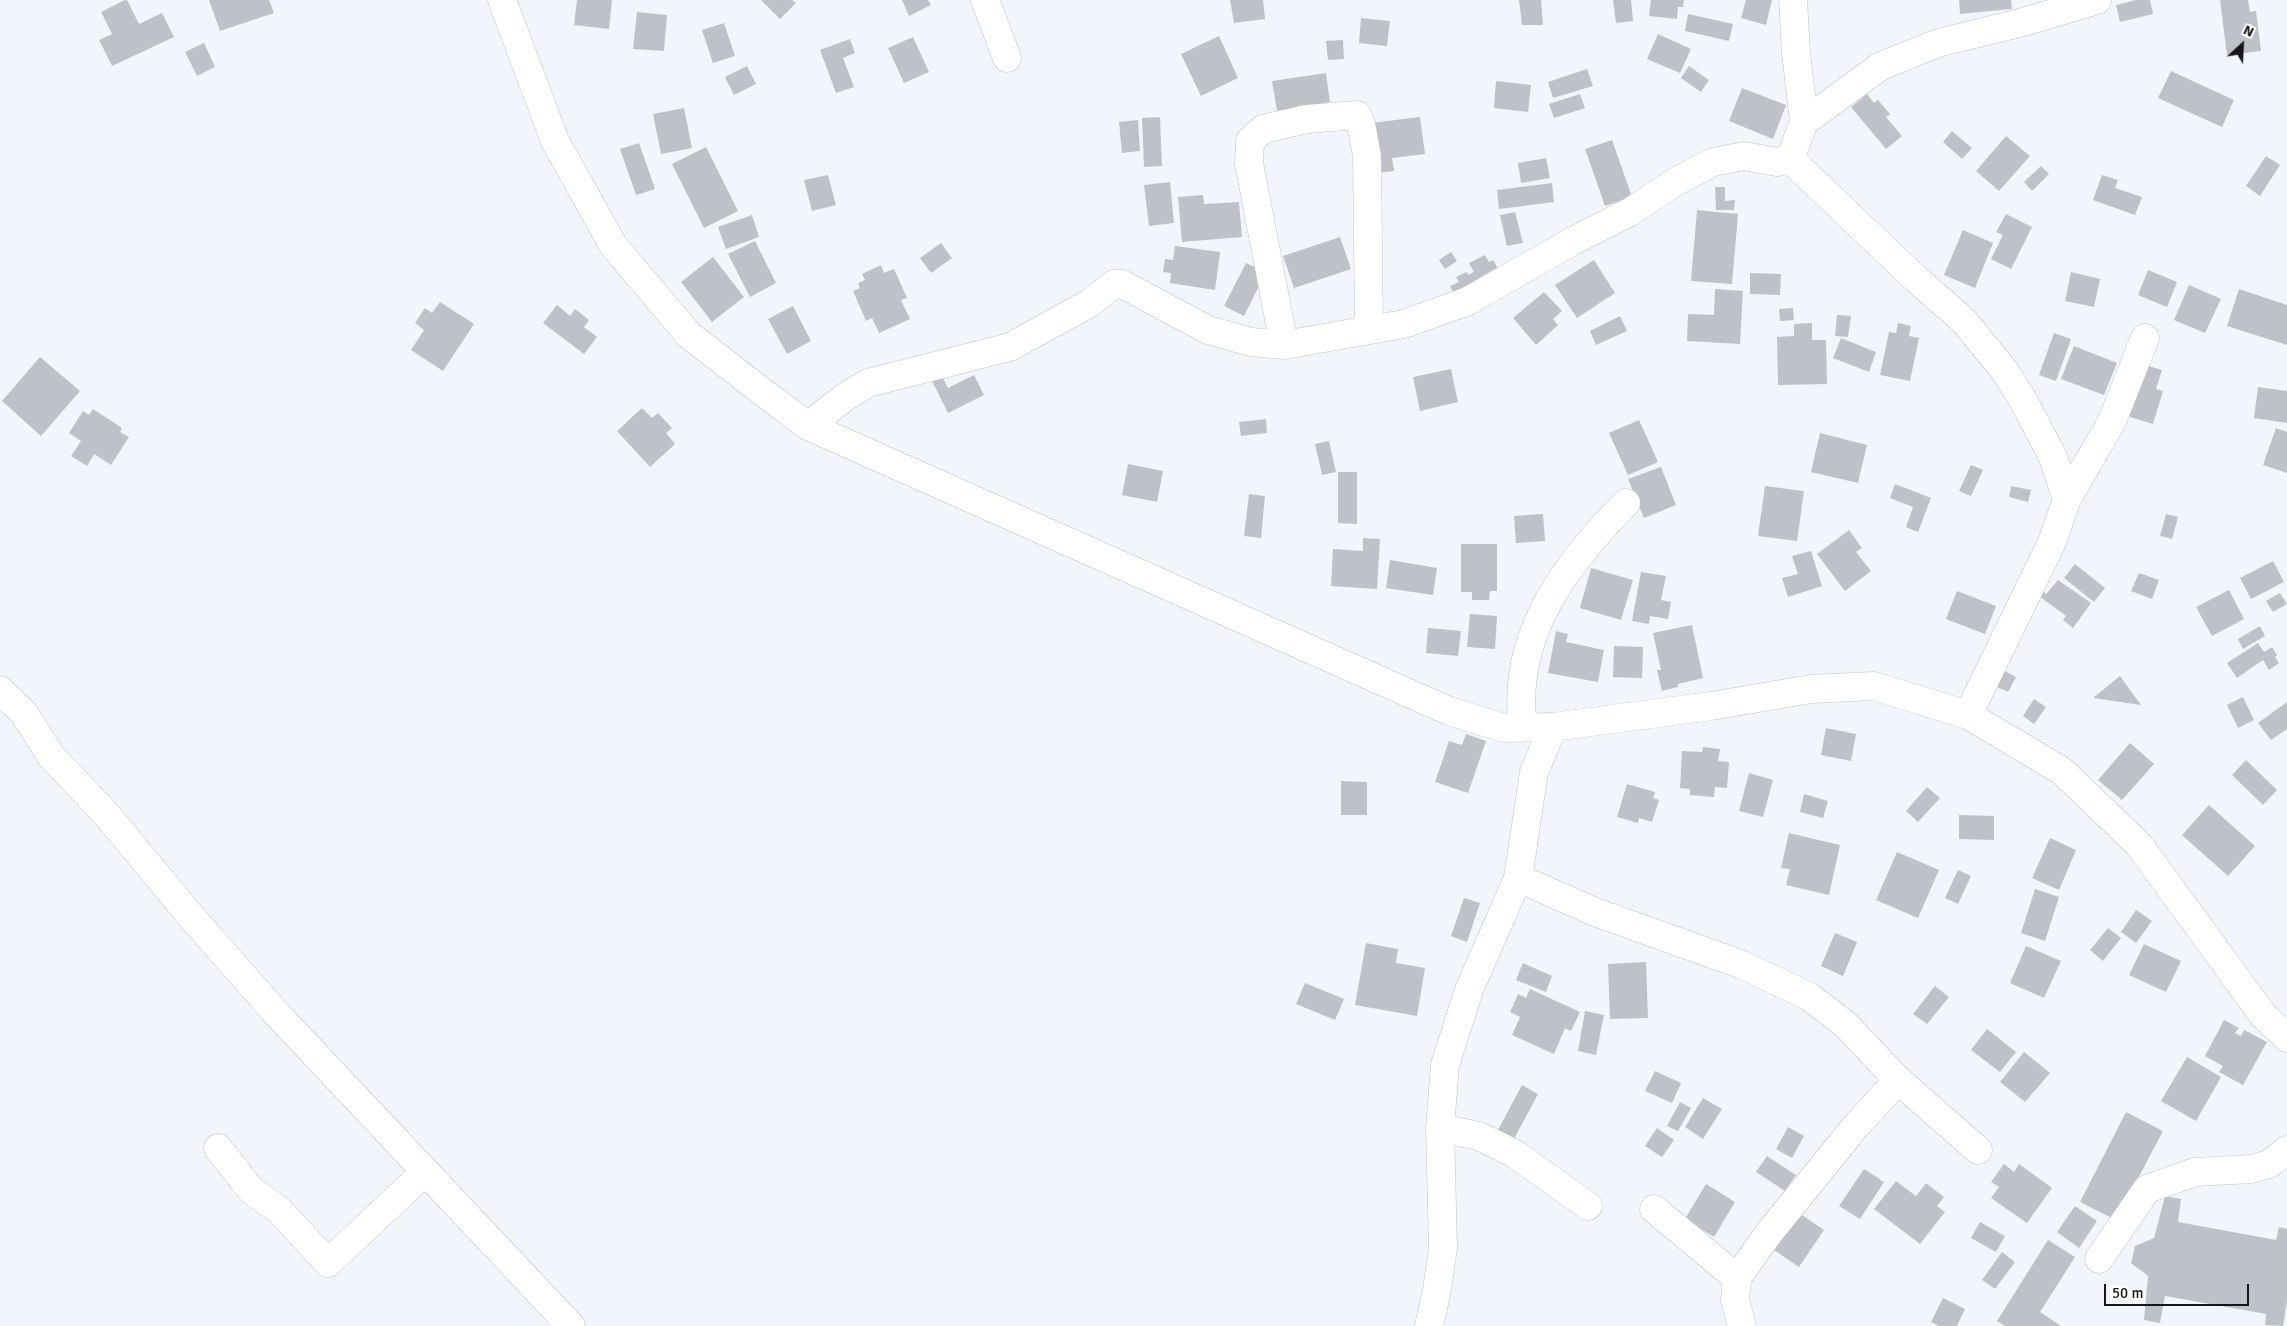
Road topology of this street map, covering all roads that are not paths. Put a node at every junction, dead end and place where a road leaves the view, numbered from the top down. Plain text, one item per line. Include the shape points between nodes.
1 (502, 0) edge
2 (985, 0) edge
3 (1793, 0) edge
4 (2097, 0) edge
5 (1007, 58) dead end
6 (1804, 122) junction
7 (1790, 159) junction
8 (1368, 330) junction
9 (2145, 338) dead end
10 (1284, 345) junction
11 (808, 426) junction
12 (2067, 499) junction
13 (1626, 503) dead end
14 (0, 690) edge
15 (1968, 715) junction
16 (1553, 727) junction
17 (1523, 728) junction
18 (1518, 878) junction
19 (2287, 1038) edge
20 (1898, 1080) junction
21 (1440, 1128) junction
22 (218, 1148) dead end
23 (1978, 1150) dead end
24 (2287, 1150) edge
25 (425, 1172) junction
26 (1588, 1206) dead end
27 (1654, 1209) dead end
28 (2099, 1259) dead end
29 (1737, 1278) junction
30 (571, 1326) edge
31 (1429, 1326) edge
32 (1742, 1326) edge

1 - 11 street via 555,141 613,244 690,335
2 - 5 street
3 - 6 street
4 - 6 street via 1938,43 1882,66
6 - 7 street
7 - 8 street via 1777,162 1744,156 1713,162 1468,302 1404,324
7 - 12 street via 1970,328 2023,400 2053,457
8 - 10 street
8 - 10 street via 1368,156 1361,124 1357,115 1307,119 1263,129 1250,141 1249,163
9 - 12 street via 2112,421
10 - 11 street via 1251,342 1208,330 1122,284 1114,284 1090,303 1010,347 868,383
11 - 17 street via 1449,711 1504,728
12 - 15 street via 2052,542
13 - 17 street via 1568,567 1534,632 1522,681
14 - 25 street via 24,713 51,756 108,815 189,914
15 - 16 street via 1874,686 1811,689
15 - 19 street via 2062,771 2139,845 2263,1015
16 - 17 street
16 - 18 street via 1534,772
18 - 20 street via 1595,912 1743,966 1810,997 1846,1025
18 - 21 street via 1453,1035 1445,1065
20 - 23 street
20 - 29 street via 1855,1127
21 - 26 street via 1479,1136 1515,1154
21 - 31 street via 1443,1248
22 - 25 street via 251,1190 279,1210 328,1263
24 - 28 street via 2269,1164 2251,1169 2195,1172 2146,1189
25 - 30 street
27 - 29 street
29 - 32 street via 1735,1300

